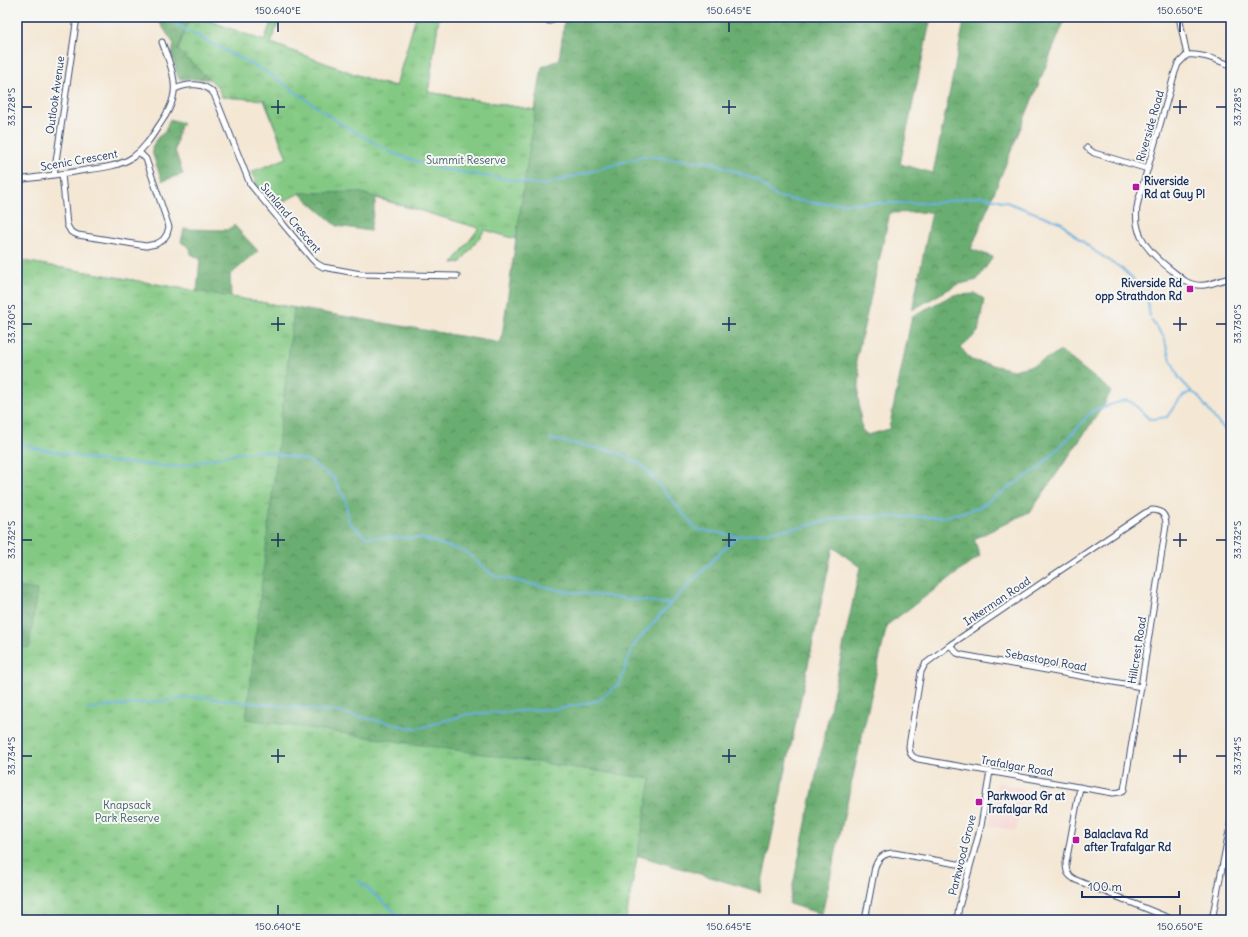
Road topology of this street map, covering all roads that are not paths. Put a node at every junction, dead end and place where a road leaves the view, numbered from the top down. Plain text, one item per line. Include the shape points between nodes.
1 (77, 17) edge
2 (534, 17) edge
3 (1179, 17) edge
4 (550, 20) dead end
5 (162, 42) dead end
6 (1188, 55) junction
7 (1231, 65) edge
8 (175, 89) junction
9 (1087, 148) dead end
10 (139, 152) junction
11 (1148, 169) junction
12 (62, 174) junction
13 (54, 175) junction
14 (17, 180) edge
15 (457, 276) dead end
16 (1231, 278) edge
17 (1160, 511) joint
18 (950, 645) junction
19 (1141, 687) junction
20 (911, 755) joint
21 (990, 771) junction
22 (1080, 787) junction
23 (1120, 792) joint
24 (1231, 821) edge
25 (969, 866) junction
26 (865, 920) edge
27 (957, 920) edge
28 (1174, 920) edge
29 (1212, 920) edge

1 - 13 street, Outlook Avenue
2 - 4 street
3 - 6 street
5 - 8 street, Scenic Crescent
6 - 7 street via 1199,55
6 - 11 street, Riverside Road via 1176,69
8 - 10 street, Scenic Crescent via 167,112
8 - 15 street, Sunland Crescent via 196,85 212,91 250,184 319,265 361,274
9 - 11 street via 1094,153
10 - 12 street, Scenic Crescent via 118,164
10 - 12 street via 146,159 169,227 165,238 153,245 134,245 71,232 68,229
11 - 16 street, Riverside Road via 1136,213 1138,228 1145,245 1155,257 1190,284 1204,286
12 - 13 street, Scenic Crescent
13 - 14 street, Scenic Crescent
17 - 18 street, Inkerman Road via 1148,510
17 - 19 street, Hillcrest Road via 1165,517 1166,525
18 - 19 street, Sebastopol Road via 962,655
18 - 20 street, Inkerman Road via 922,668 909,746
19 - 23 street, Hillcrest Road via 1126,784
20 - 21 street, Trafalgar Road via 913,758
21 - 22 street, Trafalgar Road
21 - 25 street, Parkwood Grove via 981,826
22 - 23 street, Trafalgar Road
22 - 28 street via 1066,863 1068,875
24 - 29 street
25 - 26 street via 894,853 885,854 875,867
25 - 27 street, Parkwood Grove

